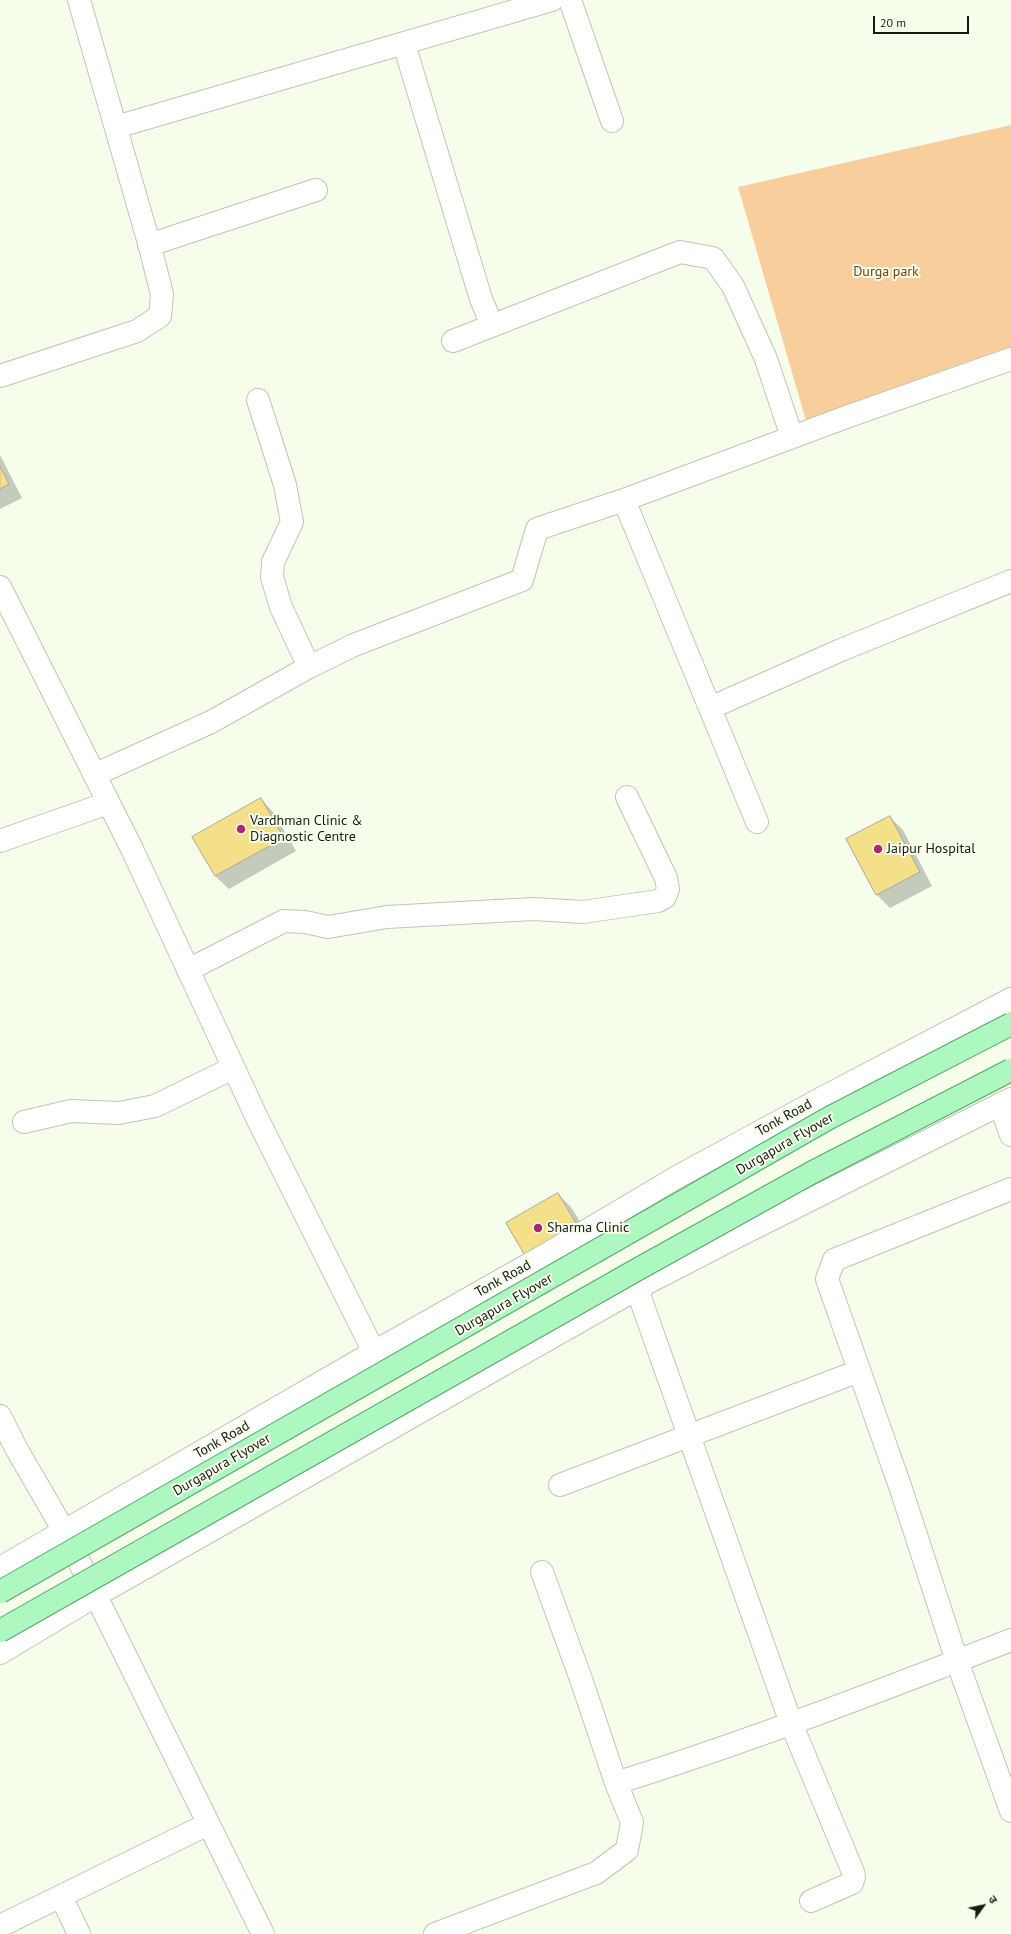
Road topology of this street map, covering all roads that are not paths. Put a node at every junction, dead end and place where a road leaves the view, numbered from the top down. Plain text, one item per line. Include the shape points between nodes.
1 (79, 0) edge
2 (552, 0) edge
3 (570, 0) edge
4 (404, 44) junction
5 (612, 121) dead end
6 (116, 127) junction
7 (316, 190) dead end
8 (149, 245) junction
9 (492, 325) junction
10 (453, 341) dead end
11 (1011, 359) edge
12 (0, 376) edge
13 (258, 400) dead end
14 (792, 437) junction
15 (624, 500) junction
16 (1011, 581) edge
17 (0, 587) edge
18 (309, 667) junction
19 (710, 708) junction
20 (94, 775) junction
21 (627, 797) dead end
22 (108, 803) junction
23 (757, 822) dead end
24 (0, 841) edge
25 (188, 970) junction
26 (1011, 999) edge
27 (1011, 1024) edge
28 (233, 1068) junction
29 (1011, 1070) edge
30 (1006, 1102) edge
31 (24, 1122) dead end
32 (1011, 1135) edge
33 (1011, 1189) edge
34 (637, 1289) junction
35 (374, 1352) junction
36 (859, 1371) junction
37 (0, 1416) edge
38 (689, 1435) junction
39 (560, 1485) dead end
40 (64, 1531) junction
41 (0, 1568) edge
42 (542, 1572) dead end
43 (0, 1592) edge
44 (95, 1596) junction
45 (0, 1631) edge
46 (1011, 1640) edge
47 (0, 1653) edge
48 (957, 1661) junction
49 (791, 1724) junction
50 (616, 1783) junction
51 (1011, 1811) edge
52 (208, 1824) junction
53 (61, 1896) junction
54 (812, 1901) dead end
55 (0, 1926) edge
56 (79, 1934) edge
57 (263, 1934) edge
58 (435, 1934) edge

1 - 6 street
2 - 4 street
3 - 5 street
4 - 6 street
4 - 9 street via 481,299
6 - 8 street
7 - 8 street
8 - 12 street via 162,294 160,316 137,331
9 - 10 street
9 - 14 street via 680,252 713,258 733,286 766,359
11 - 14 street
13 - 18 street via 285,485 292,522 273,562 272,577 282,607
14 - 15 street
15 - 18 street via 536,528 522,580 354,645
15 - 19 street
16 - 19 street via 841,650
17 - 20 street
18 - 20 street via 211,722
19 - 23 street
20 - 22 street
21 - 25 street via 666,878 668,889 665,897 658,901 583,912 533,909 387,917 328,927 284,921
22 - 24 street
22 - 25 street
25 - 28 street
26 - 35 street, Tonk Road via 677,1177
27 - 43 main road, Durgapura Flyover, bridge via 830,1118
28 - 31 street via 155,1106 119,1113 71,1111
28 - 35 street
29 - 45 main road, bridge via 811,1173 646,1264
30 - 32 street
30 - 34 street
33 - 36 street via 834,1260 827,1278
34 - 38 street
34 - 44 street
35 - 40 street, Tonk Road
36 - 38 street
36 - 48 street via 901,1489
37 - 40 street
38 - 39 street
38 - 49 street
40 - 41 street, Tonk Road
40 - 44 street
42 - 50 street
44 - 47 street
44 - 52 street
46 - 48 street
48 - 49 street
48 - 51 street
49 - 50 street
49 - 54 street via 854,1877 848,1886
50 - 58 street via 632,1822 627,1850 596,1873
52 - 53 street
52 - 57 street
53 - 55 street
53 - 56 street

